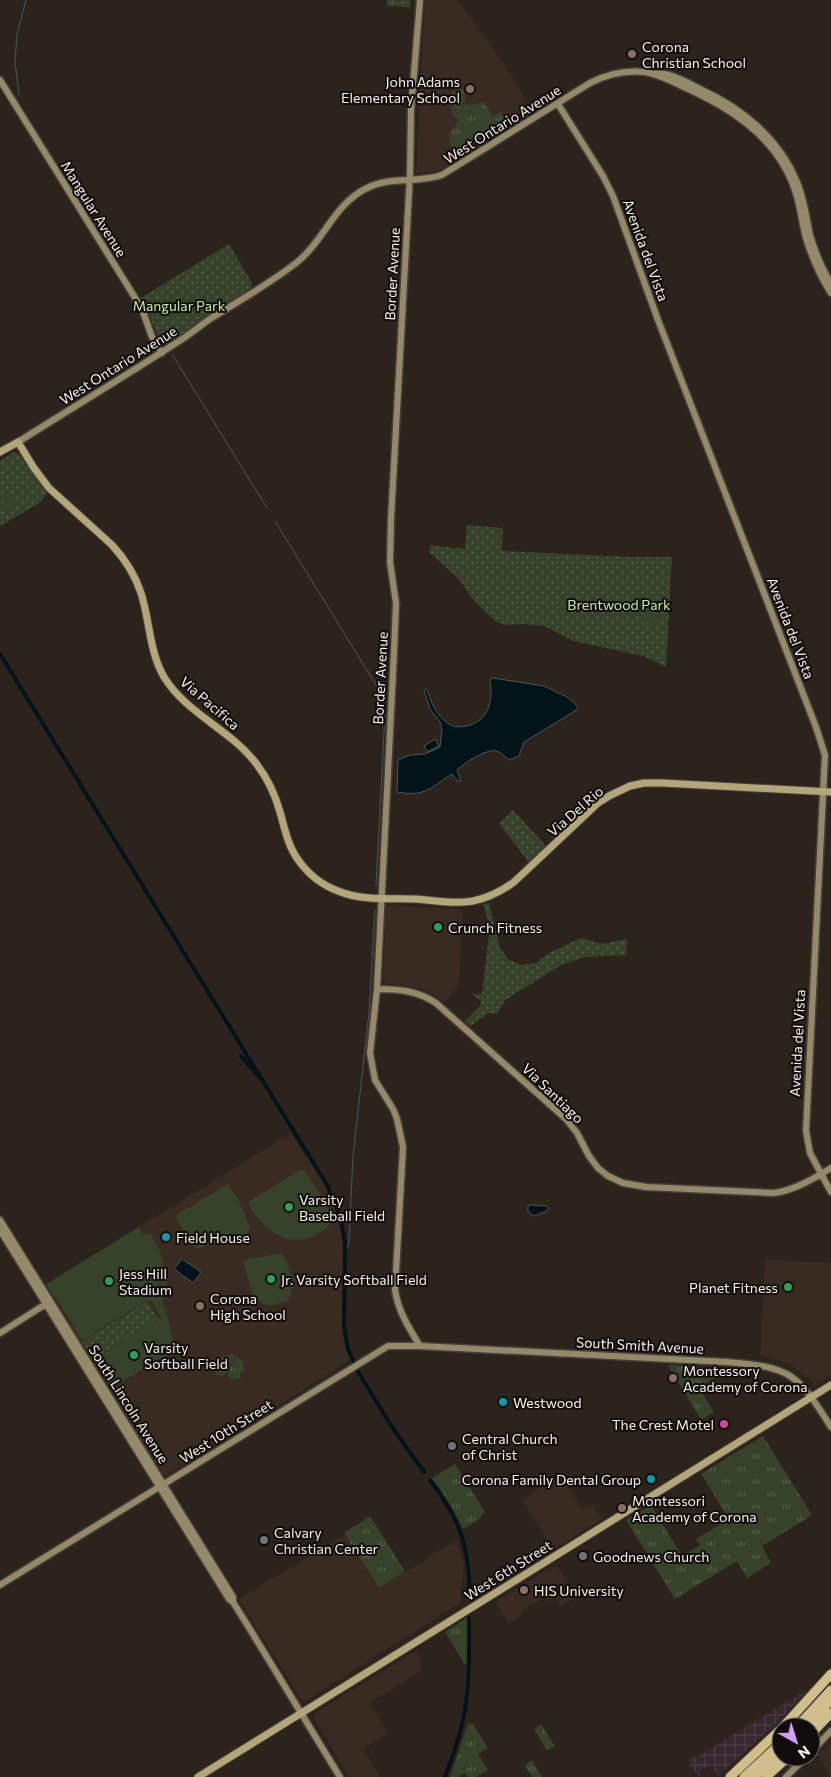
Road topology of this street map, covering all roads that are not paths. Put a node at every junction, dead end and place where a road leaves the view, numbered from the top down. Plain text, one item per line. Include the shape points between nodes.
1 (420, 0) edge
2 (653, 74) junction
3 (0, 80) edge
4 (558, 104) junction
5 (410, 179) junction
6 (831, 284) edge
7 (831, 293) edge
8 (162, 352) junction
9 (18, 442) junction
10 (0, 452) edge
11 (827, 792) edge
12 (381, 898) junction
13 (377, 989) junction
14 (831, 1168) edge
15 (820, 1174) junction
16 (831, 1192) edge
17 (0, 1220) edge
18 (0, 1230) edge
19 (48, 1302) junction
20 (0, 1333) edge
21 (420, 1346) junction
22 (831, 1385) edge
23 (812, 1397) junction
24 (831, 1427) edge
25 (161, 1486) junction
26 (0, 1585) edge
27 (831, 1674) edge
28 (831, 1690) edge
29 (831, 1700) edge
30 (302, 1713) junction
31 (831, 1713) edge
32 (792, 1717) edge
33 (806, 1717) edge
34 (815, 1717) edge
35 (821, 1724) edge
36 (831, 1731) edge
37 (771, 1738) edge
38 (821, 1742) edge
39 (771, 1752) edge
40 (771, 1761) edge
41 (777, 1767) edge
42 (796, 1767) edge
43 (198, 1777) edge
44 (340, 1777) edge
45 (730, 1777) edge
46 (744, 1777) edge
47 (754, 1777) edge
48 (766, 1777) edge
49 (786, 1777) edge

1 - 5 street, Border Avenue via 411,110
2 - 4 street, West Ontario Avenue via 608,75
2 - 6 street, West Ontario Avenue via 676,78 712,95 757,125 777,146 797,181 811,237
2 - 7 street, West Ontario Avenue via 710,99 754,129 773,149 792,182 806,238
3 - 8 street, Mangular Avenue via 142,309 152,337
4 - 5 street, West Ontario Avenue via 442,175
4 - 11 street, Avenida del Vista via 613,196 816,727 825,755
5 - 8 street, West Ontario Avenue via 381,182 353,196 336,212 317,241 297,262
5 - 12 street, Border Avenue via 390,525 390,562 396,602
8 - 9 street, West Ontario Avenue
9 - 10 main road, West Ontario Avenue
9 - 12 main road, Via Pacifica via 49,488 112,544 126,562 141,594 152,647 164,676 183,699 237,743 261,770 299,861 316,879 338,892
11 - 12 main road, Via Del Rio via 663,783 635,785 598,804 514,882 496,893 462,902
11 - 15 street, Avenida del Vista via 806,1131 810,1153
12 - 13 street, Border Avenue
13 - 15 street, Via Santiago via 416,993 436,1003 566,1119 598,1168 623,1183 774,1193 790,1190
13 - 21 street, Border Avenue via 370,1053 372,1068 375,1080 393,1108 403,1147 395,1290 397,1303
14 - 15 street, Via Santiago
15 - 16 street, Avenida del Vista
17 - 19 street, South Lincoln Avenue
18 - 19 street, South Lincoln Avenue
19 - 20 street
19 - 25 street, South Lincoln Avenue
21 - 23 street, South Smith Avenue via 766,1366 786,1372
21 - 25 street, West 10th Street via 388,1346
22 - 23 main road, West 6th Street
23 - 24 street, South Smith Avenue
23 - 30 main road, West 6th Street
25 - 26 street, West 10th Street
25 - 30 street, South Lincoln Avenue
27 - 32 highway
28 - 33 highway
29 - 34 highway
30 - 43 main road, West 6th Street
30 - 44 street, South Lincoln Avenue
31 - 35 highway
36 - 38 street
37 - 45 highway
39 - 46 highway
40 - 47 highway
41 - 48 highway
42 - 49 street

